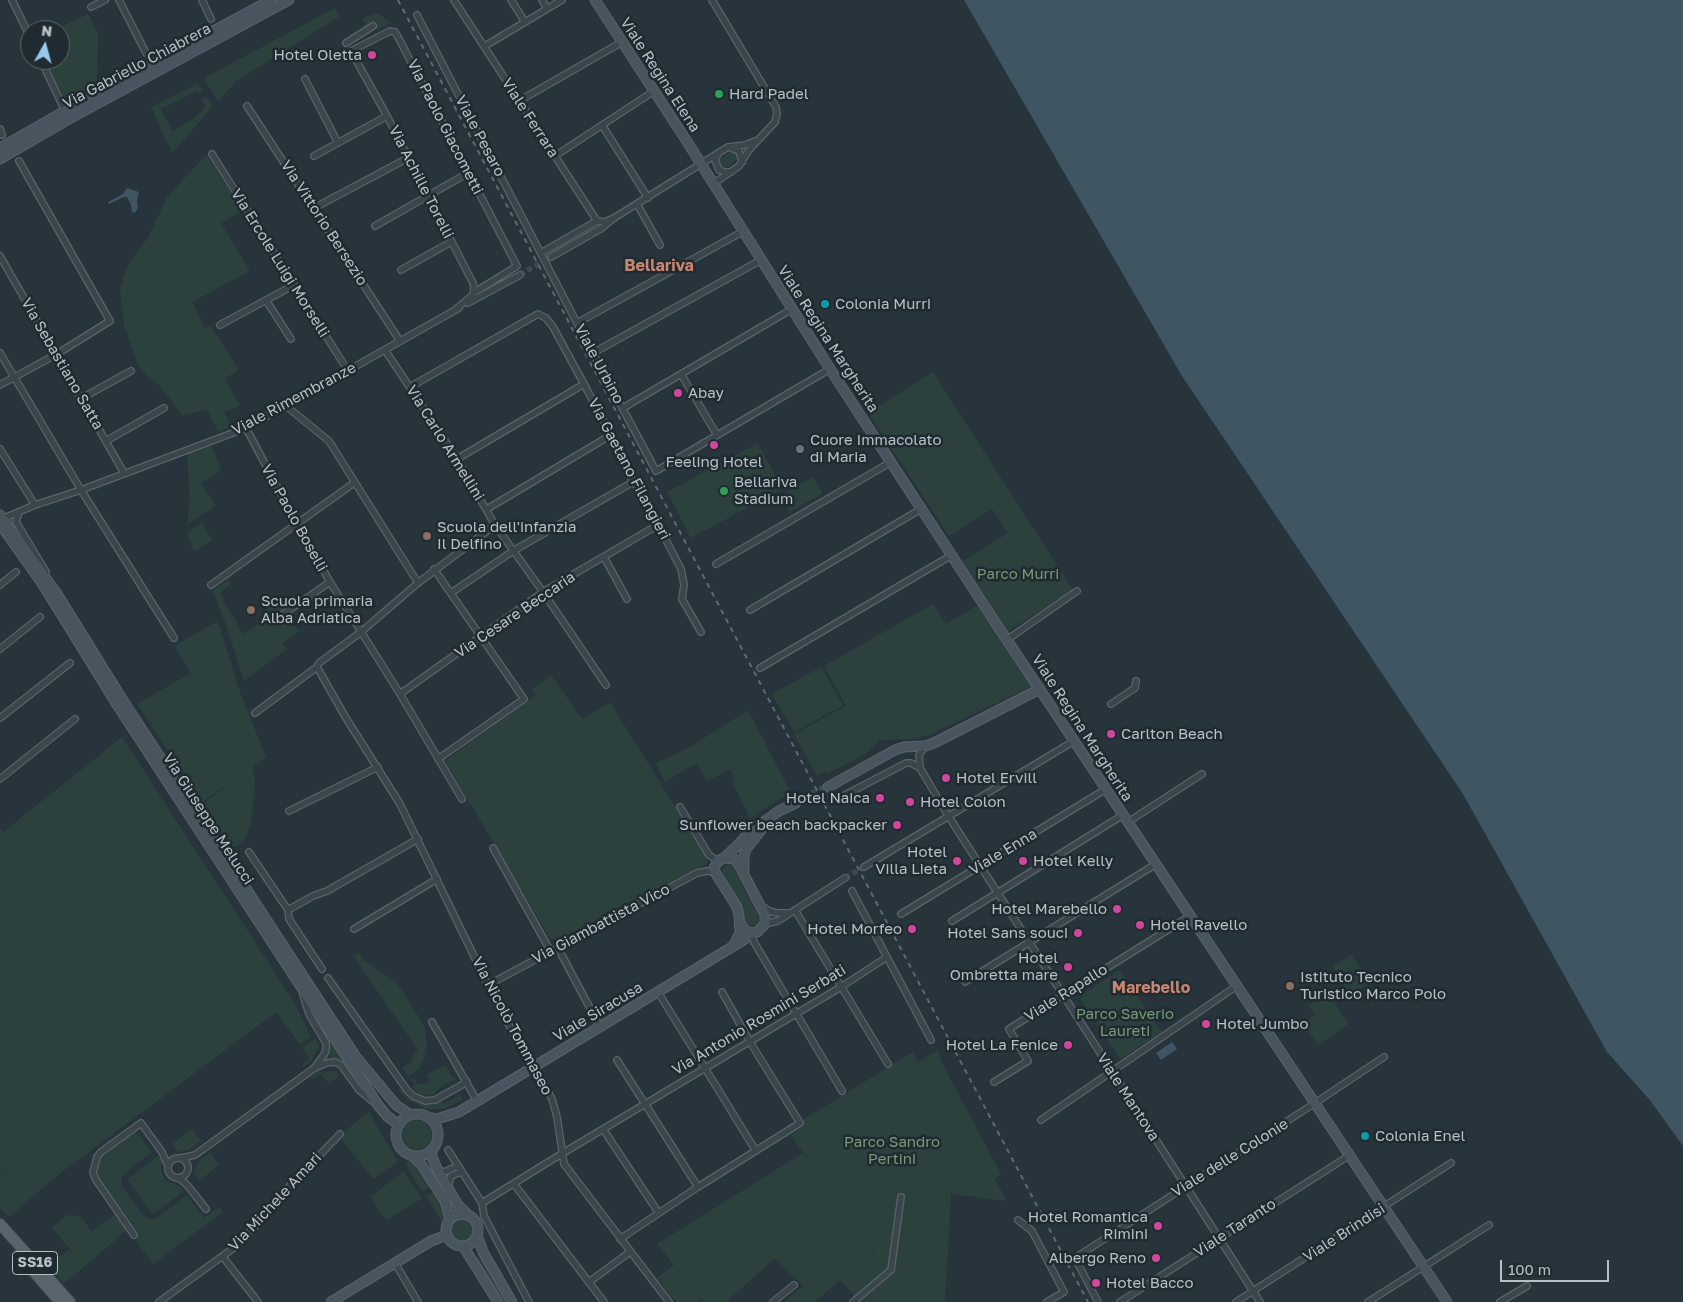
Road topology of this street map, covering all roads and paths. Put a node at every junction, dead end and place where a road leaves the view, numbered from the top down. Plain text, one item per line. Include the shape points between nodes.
1 (12, 0) edge
2 (105, 0) edge
3 (119, 0) edge
4 (202, 0) edge
5 (271, 0) edge
6 (289, 0) edge
7 (454, 0) edge
8 (511, 0) edge
9 (542, 0) edge
10 (562, 0) edge
11 (595, 0) edge
12 (712, 0) edge
13 (91, 7) dead end
14 (257, 8) junction
15 (547, 9) junction
16 (417, 15) dead end
17 (210, 19) dead end
18 (22, 20) edge
19 (525, 22) junction
20 (373, 26) dead end
21 (365, 30) junction
22 (371, 40) junction
23 (622, 42) junction
24 (346, 43) dead end
25 (484, 46) junction
26 (351, 51) joint
27 (146, 53) dead end
28 (46, 70) edge
29 (305, 79) dead end
30 (128, 82) junction
31 (654, 91) junction
32 (519, 101) junction
33 (247, 106) dead end
34 (65, 111) junction
35 (387, 116) junction
36 (602, 125) junction
37 (758, 140) junction
38 (338, 143) junction
39 (0, 148) edge
40 (727, 148) junction
41 (212, 154) dead end
42 (718, 154) junction
43 (314, 156) dead end
44 (555, 156) junction
45 (408, 158) junction
46 (0, 159) edge
47 (19, 161) dead end
48 (742, 162) junction
49 (701, 165) junction
50 (733, 171) junction
51 (468, 174) junction
52 (713, 184) junction
53 (428, 197) junction
54 (648, 198) junction
55 (637, 204) junction
56 (314, 208) junction
57 (614, 218) junction
58 (595, 222) dead end
59 (375, 226) dead end
60 (602, 230) dead end
61 (742, 232) junction
62 (452, 242) junction
63 (660, 245) dead end
64 (0, 256) edge
65 (551, 257) tunnel mouth
66 (543, 258) junction
67 (761, 260) junction
68 (401, 270) dead end
69 (520, 275) tunnel mouth
70 (294, 285) junction
71 (474, 292) junction
72 (266, 300) junction
73 (792, 308) junction
74 (456, 309) junction
75 (577, 323) junction
76 (220, 325) dead end
77 (291, 339) dead end
78 (400, 341) junction
79 (385, 350) junction
80 (0, 353) edge
81 (593, 353) junction
82 (57, 354) junction
83 (830, 369) junction
84 (131, 371) dead end
85 (348, 371) junction
86 (681, 374) junction
87 (14, 378) junction
88 (584, 384) junction
89 (0, 386) edge
90 (410, 387) junction
91 (82, 398) junction
92 (286, 406) junction
93 (164, 408) dead end
94 (623, 408) junction
95 (246, 428) junction
96 (611, 435) junction
97 (717, 435) junction
98 (106, 441) junction
99 (0, 449) edge
100 (457, 459) junction
101 (890, 462) junction
102 (124, 473) junction
103 (633, 482) junction
104 (354, 483) junction
105 (81, 490) junction
106 (35, 505) junction
107 (486, 509) junction
108 (922, 509) junction
109 (18, 512) junction
110 (1, 519) edge
111 (297, 524) junction
112 (495, 525) junction
113 (658, 525) junction
114 (513, 551) junction
115 (952, 556) junction
116 (604, 557) junction
117 (716, 564) dead end
118 (434, 569) junction
119 (16, 572) dead end
120 (330, 582) junction
121 (418, 582) junction
122 (0, 585) edge
123 (211, 585) dead end
124 (1078, 591) dead end
125 (543, 592) junction
126 (451, 593) junction
127 (57, 594) junction
128 (627, 599) dead end
129 (750, 610) dead end
130 (279, 617) dead end
131 (40, 618) dead end
132 (361, 632) junction
133 (701, 632) dead end
134 (480, 637) junction
135 (174, 638) dead end
136 (1008, 639) junction
137 (0, 649) edge
138 (70, 663) dead end
139 (317, 667) junction
140 (760, 668) dead end
141 (1136, 681) dead end
142 (606, 685) dead end
143 (1040, 689) junction
144 (400, 694) junction
145 (1111, 704) dead end
146 (255, 713) dead end
147 (0, 718) edge
148 (76, 719) dead end
149 (1074, 741) junction
150 (925, 746) junction
151 (438, 759) junction
152 (378, 767) junction
153 (920, 768) junction
154 (1202, 774) dead end
155 (0, 779) edge
156 (828, 787) tunnel mouth
157 (1106, 789) junction
158 (843, 796) dead end
159 (462, 799) dead end
160 (796, 803) tunnel mouth
161 (680, 807) dead end
162 (289, 810) dead end
163 (949, 817) junction
164 (1125, 818) junction
165 (762, 824) junction
166 (418, 839) junction
167 (493, 848) dead end
168 (249, 852) dead end
169 (721, 859) junction
170 (1156, 864) junction
171 (981, 866) junction
172 (864, 867) tunnel mouth
173 (715, 872) junction
174 (744, 873) junction
175 (845, 878) tunnel mouth
176 (437, 879) junction
177 (852, 891) dead end
178 (997, 892) junction
179 (759, 904) junction
180 (288, 910) junction
181 (793, 911) junction
182 (901, 914) dead end
183 (1190, 916) junction
184 (952, 921) dead end
185 (740, 923) junction
186 (765, 924) junction
187 (354, 930) dead end
188 (752, 932) junction
189 (1029, 942) junction
190 (732, 947) junction
191 (558, 948) junction
192 (551, 952) junction
193 (887, 957) junction
194 (322, 969) dead end
195 (328, 978) dead end
196 (965, 982) dead end
197 (488, 985) junction
198 (1238, 985) junction
199 (300, 986) junction
200 (842, 987) junction
201 (658, 992) junction
202 (722, 992) dead end
203 (1063, 995) junction
204 (796, 1014) junction
205 (432, 1022) dead end
206 (600, 1027) junction
207 (931, 1040) dead end
208 (750, 1042) junction
209 (1384, 1057) dead end
210 (617, 1060) dead end
211 (888, 1064) dead end
212 (533, 1066) junction
213 (313, 1069) junction
214 (706, 1069) junction
215 (1112, 1071) junction
216 (467, 1082) junction
217 (994, 1082) dead end
218 (842, 1091) dead end
219 (477, 1101) junction
220 (1315, 1103) junction
221 (644, 1104) junction
222 (378, 1105) junction
223 (459, 1112) junction
224 (412, 1115) junction
225 (428, 1117) junction
226 (1041, 1120) dead end
227 (398, 1125) junction
228 (603, 1129) junction
229 (340, 1134) dead end
230 (437, 1141) junction
231 (432, 1150) junction
232 (448, 1150) dead end
233 (756, 1151) junction
234 (162, 1152) junction
235 (563, 1153) junction
236 (195, 1155) junction
237 (1350, 1155) junction
238 (413, 1156) junction
239 (178, 1158) junction
240 (1450, 1163) dead end
241 (168, 1166) junction
242 (458, 1166) junction
243 (187, 1171) junction
244 (438, 1171) junction
245 (461, 1172) junction
246 (179, 1178) junction
247 (514, 1184) junction
248 (188, 1186) junction
249 (1185, 1186) junction
250 (448, 1187) junction
251 (698, 1187) junction
252 (900, 1197) dead end
253 (482, 1204) junction
254 (1385, 1207) junction
255 (206, 1209) dead end
256 (658, 1212) junction
257 (468, 1215) junction
258 (450, 1219) junction
259 (1018, 1220) dead end
260 (0, 1224) edge
261 (1488, 1225) dead end
262 (0, 1234) edge
263 (447, 1234) junction
264 (134, 1235) dead end
265 (477, 1235) junction
266 (1219, 1238) junction
267 (620, 1239) junction
268 (463, 1246) junction
269 (630, 1252) junction
270 (223, 1257) junction
271 (395, 1263) junction
272 (1424, 1267) junction
273 (589, 1282) junction
274 (794, 1285) dead end
275 (1527, 1286) dead end
276 (1253, 1291) junction
277 (60, 1302) edge
278 (70, 1302) edge
279 (159, 1302) edge
280 (258, 1302) edge
281 (332, 1302) edge
282 (418, 1302) edge
283 (498, 1302) edge
284 (512, 1302) edge
285 (529, 1302) edge
286 (604, 1302) edge
287 (669, 1302) edge
288 (772, 1302) edge
289 (854, 1302) edge
290 (1047, 1302) edge
291 (1098, 1302) edge
292 (1120, 1302) edge
293 (1236, 1302) edge
294 (1260, 1302) edge
295 (1368, 1302) edge
296 (1448, 1302) edge
297 (1500, 1302) edge

1 - 18 street
2 - 13 street
3 - 27 street
4 - 17 street
5 - 14 street, Via Gabriello Chiabrera
6 - 14 street, Via Gabriello Chiabrera
7 - 25 street, Viale Ferrara
8 - 19 street
9 - 15 street
10 - 15 street
11 - 23 street, Viale Regina Elena
12 - 37 street via 776,107 775,122
14 - 30 street, Via Gabriello Chiabrera
15 - 19 street
16 - 66 street, Viale Pesaro
19 - 25 street
20 - 21 street
21 - 22 street
21 - 24 street
22 - 26 street, Via Paolo Giacometti
22 - 51 street, Via Paolo Giacometti via 390,31 395,32
23 - 31 street, Viale Regina Elena
23 - 32 street
25 - 32 street, Viale Ferrara
26 - 35 street, Via Achille Torelli
28 - 34 street
29 - 38 street
30 - 34 street, Via Gabriello Chiabrera
30 - 46 street, Via Gabriello Chiabrera
31 - 36 street
31 - 49 street, Viale Regina Elena
32 - 44 street, Viale Ferrara
33 - 56 street, Via Vittorio Bersezio
34 - 39 street, Via Gabriello Chiabrera
35 - 38 street
35 - 45 street, Via Achille Torelli
36 - 44 street
36 - 54 street
37 - 40 street
37 - 48 street
38 - 43 street
40 - 42 street
40 - 48 street via 739,151
41 - 70 street, Via Ercole Luigi Morselli
42 - 49 street
42 - 50 street via 715,160 719,170
44 - 57 street, Viale Ferrara via 597,221
45 - 53 street, Via Achille Torelli
45 - 56 street
47 - 82 street via 110,321
48 - 50 street
49 - 52 street, Viale Regina Margherita
49 - 54 street
50 - 52 street
51 - 53 street
51 - 71 street, Via Paolo Giacometti via 517,266
52 - 61 street, Viale Regina Margherita
53 - 59 street
53 - 62 street, Via Achille Torelli
54 - 55 street
55 - 57 street
55 - 63 street
56 - 78 street, Via Vittorio Bersezio
57 - 65 street
58 - 66 street
60 - 66 street
61 - 67 street, Viale Regina Margherita
61 - 75 street
62 - 68 street
62 - 71 street, Via Achille Torelli via 473,283
64 - 82 street, Via Sebastiano Satta
66 - 75 street, Viale Urbino
67 - 73 street, Viale Regina Margherita
67 - 81 street
69 - 74 street, Viale Rimembranze
70 - 72 street
70 - 85 street, Via Ercole Luigi Morselli
71 - 74 street
72 - 76 street
72 - 77 street
73 - 83 street, Viale Regina Margherita
73 - 86 street
74 - 78 street, Viale Rimembranze
75 - 81 street, Viale Urbino
78 - 79 street, Viale Rimembranze
79 - 85 street, Viale Rimembranze
79 - 90 street, Via Carlo Armellini
80 - 87 street
81 - 94 street, Viale Urbino
82 - 87 street
82 - 91 street, Via Sebastiano Satta
83 - 97 street
83 - 101 street, Viale Regina Margherita
84 - 91 street
85 - 92 street, Viale Rimembranze
86 - 94 street
86 - 97 street
87 - 89 street
87 - 105 street
88 - 90 street, Via Gaetano Filangieri via 553,327 538,314
88 - 96 street, Via Gaetano Filangieri
88 - 100 street
90 - 100 street, Via Carlo Armellini
91 - 98 street, Via Sebastiano Satta
92 - 95 street, Viale Rimembranze
92 - 104 street via 328,441
93 - 98 street
94 - 97 street, Viale Urbino via 656,471
95 - 102 street, Viale Rimembranze
95 - 111 street, Via Paolo Boselli
96 - 103 street, Via Gaetano Filangieri
96 - 107 street
98 - 102 street, Via Sebastiano Satta
99 - 106 street
100 - 107 street, Via Carlo Armellini
101 - 108 street, Viale Regina Margherita
101 - 117 street
102 - 105 street, Viale Rimembranze
103 - 113 street, Via Gaetano Filangieri
103 - 114 street
104 - 111 street
104 - 121 street
105 - 106 street, Viale Rimembranze
105 - 135 street
106 - 109 street, Viale Rimembranze
107 - 112 street, Via Carlo Armellini
108 - 115 street, Viale Regina Margherita
108 - 129 street
109 - 110 street, Viale Rimembranze
109 - 127 street, Via Giuseppe Melucci via 16,522
110 - 127 street, Via Giuseppe Melucci
110 - 199 street, Via Giuseppe Melucci
111 - 120 street, Via Paolo Boselli
111 - 123 street
112 - 114 street, Via Carlo Armellini
112 - 118 street
113 - 116 street, Via Cesare Beccaria
113 - 133 street, Via Gaetano Filangieri via 681,569 682,599
114 - 125 street, Via Carlo Armellini
114 - 126 street
115 - 136 street, Viale Regina Margherita
115 - 140 street
116 - 125 street, Via Cesare Beccaria
116 - 128 street
118 - 121 street
118 - 126 street
119 - 122 street
120 - 130 street
120 - 132 street, Via Paolo Boselli
121 - 132 street
124 - 136 street
125 - 134 street, Via Cesare Beccaria
125 - 142 street, Via Carlo Armellini
126 - 134 street
127 - 224 street, Via Giuseppe Melucci via 356,1057 396,1105
131 - 137 street
132 - 139 street
132 - 144 street, Via Paolo Boselli
134 - 144 street, Via Cesare Beccaria
134 - 151 street via 524,699
136 - 143 street, Viale Regina Margherita
138 - 147 street
139 - 146 street
139 - 152 street, Via Nicolò Tommaseo
141 - 145 street via 1135,688
143 - 149 street, Viale Regina Margherita
143 - 150 street
144 - 151 street, Via Paolo Boselli
148 - 155 street
149 - 157 street, Viale Regina Margherita
149 - 163 street
150 - 153 street via 919,757
150 - 156 street via 895,750
151 - 159 street, Via Paolo Boselli
152 - 162 street
152 - 166 street, Via Nicolò Tommaseo
153 - 158 street via 906,763
153 - 163 street, Viale Mantova
154 - 164 street
157 - 164 street, Viale Regina Margherita
157 - 171 street, Viale Enna
160 - 165 street
161 - 169 street via 709,855
163 - 171 street, Viale Mantova
163 - 172 street
164 - 170 street, Viale Regina Margherita
164 - 178 street
165 - 169 street via 754,827
165 - 174 street via 746,849
166 - 176 street, Via Nicolò Tommaseo
166 - 180 street
167 - 192 street
168 - 180 street
169 - 173 street via 714,868
169 - 174 street via 730,858
170 - 183 street, Viale Regina Margherita
170 - 189 street
171 - 178 street, Viale Mantova
171 - 182 street, Viale Enna
173 - 185 street via 737,907
173 - 191 street, Via Giambattista Vico via 697,873
174 - 179 street
175 - 181 street
176 - 187 street
176 - 197 street, Via Nicolò Tommaseo
177 - 193 street
178 - 184 street
178 - 189 street, Viale Mantova
179 - 181 street via 777,913
179 - 186 street via 765,915
180 - 194 street via 289,919
181 - 186 street via 778,921
181 - 200 street
183 - 198 street, Viale Regina Margherita
183 - 203 street, Viale Rapallo
185 - 188 street
185 - 190 street via 740,933
186 - 188 street, Viale Siracusa
188 - 190 street, Viale Siracusa
188 - 204 street via 754,942
189 - 196 street
189 - 203 street, Viale Mantova
190 - 201 street, Viale Siracusa
191 - 192 street, Via Giambattista Vico
191 - 206 street
192 - 197 street, Via Giambattista Vico
193 - 200 street, Via Antonio Rosmini Serbati
193 - 207 street
195 - 216 street via 413,1096 434,1100
197 - 212 street, Via Nicolò Tommaseo via 520,1048
198 - 215 street
198 - 220 street, Viale Regina Margherita
199 - 213 street via 309,1014 326,1043 324,1055
199 - 222 street, Via Giuseppe Melucci
200 - 204 street, Via Antonio Rosmini Serbati
200 - 211 street
201 - 206 street, Viale Siracusa
201 - 214 street
202 - 208 street
203 - 215 street, Viale Mantova
203 - 217 street, Viale Rapallo via 1009,1029 1028,1061
204 - 208 street, Via Antonio Rosmini Serbati
204 - 218 street
205 - 216 street
206 - 212 street, Viale Siracusa
208 - 214 street, Via Antonio Rosmini Serbati
208 - 233 street via 800,1123
209 - 220 street, Viale delle Colonie
210 - 221 street
212 - 219 street, Viale Siracusa
212 - 235 street, Via Nicolò Tommaseo via 552,1099
213 - 222 street via 330,1062 341,1065 360,1090
213 - 236 street
214 - 221 street, Via Antonio Rosmini Serbati
214 - 233 street
215 - 226 street
215 - 249 street, Viale Mantova
216 - 219 street
219 - 223 street, Viale Siracusa
220 - 237 street, Viale Regina Margherita
220 - 249 street, Viale delle Colonie
221 - 228 street, Via Antonio Rosmini Serbati
221 - 251 street
222 - 227 street, Via Giuseppe Melucci
223 - 225 street, Viale Siracusa via 437,1119
223 - 230 street, Viale Siracusa via 447,1121
224 - 225 street
224 - 227 street
225 - 230 street via 437,1128
227 - 238 street via 397,1142
228 - 235 street, Via Antonio Rosmini Serbati
228 - 256 street
229 - 270 street, Via Michele Amari
230 - 231 street
231 - 238 street
231 - 244 street
232 - 242 street
233 - 251 street
234 - 239 street
234 - 241 street
234 - 264 street via 141,1123 101,1152 94,1164 96,1180
235 - 247 street, Via Antonio Rosmini Serbati
235 - 267 street, Via Nicolò Tommaseo via 564,1164
236 - 239 street
236 - 243 street
237 - 254 street, Viale Regina Margherita
237 - 266 street, Viale Taranto
238 - 258 street via 445,1201
239 - 241 street
239 - 243 street via 187,1163
240 - 254 street, Viale Brindisi
241 - 246 street via 170,1174
242 - 244 street
242 - 245 street
243 - 246 street
243 - 248 street
244 - 250 street
245 - 250 street via 451,1176
245 - 253 street
246 - 248 street
247 - 253 street, Via Antonio Rosmini Serbati
247 - 273 street
248 - 255 street
249 - 266 street, Viale Mantova
249 - 291 street, Viale delle Colonie via 1075,1258
250 - 257 street
251 - 256 street
252 - 289 street via 891,1270
253 - 285 street
254 - 272 street, Viale Regina Margherita
254 - 276 street, Viale Brindisi
256 - 267 street
257 - 258 street
257 - 265 street via 476,1224
258 - 263 street via 446,1226
259 - 290 street via 1032,1231 1064,1292
260 - 278 main road, SS16
261 - 272 street
262 - 277 main road, SS16
263 - 268 street via 455,1244
263 - 271 street
265 - 268 street
265 - 284 street via 483,1252
266 - 276 street, Viale Mantova
266 - 292 street, Viale Taranto
267 - 269 street, Via Nicolò Tommaseo
268 - 283 street
269 - 273 street
269 - 287 street, Via Nicolò Tommaseo
270 - 279 street, Via Michele Amari
270 - 280 street
271 - 281 street
271 - 282 street
272 - 295 street
272 - 296 street, Viale Regina Margherita
273 - 286 street
274 - 288 street
275 - 297 street
276 - 293 street, Viale Brindisi
276 - 294 street, Viale Mantova

